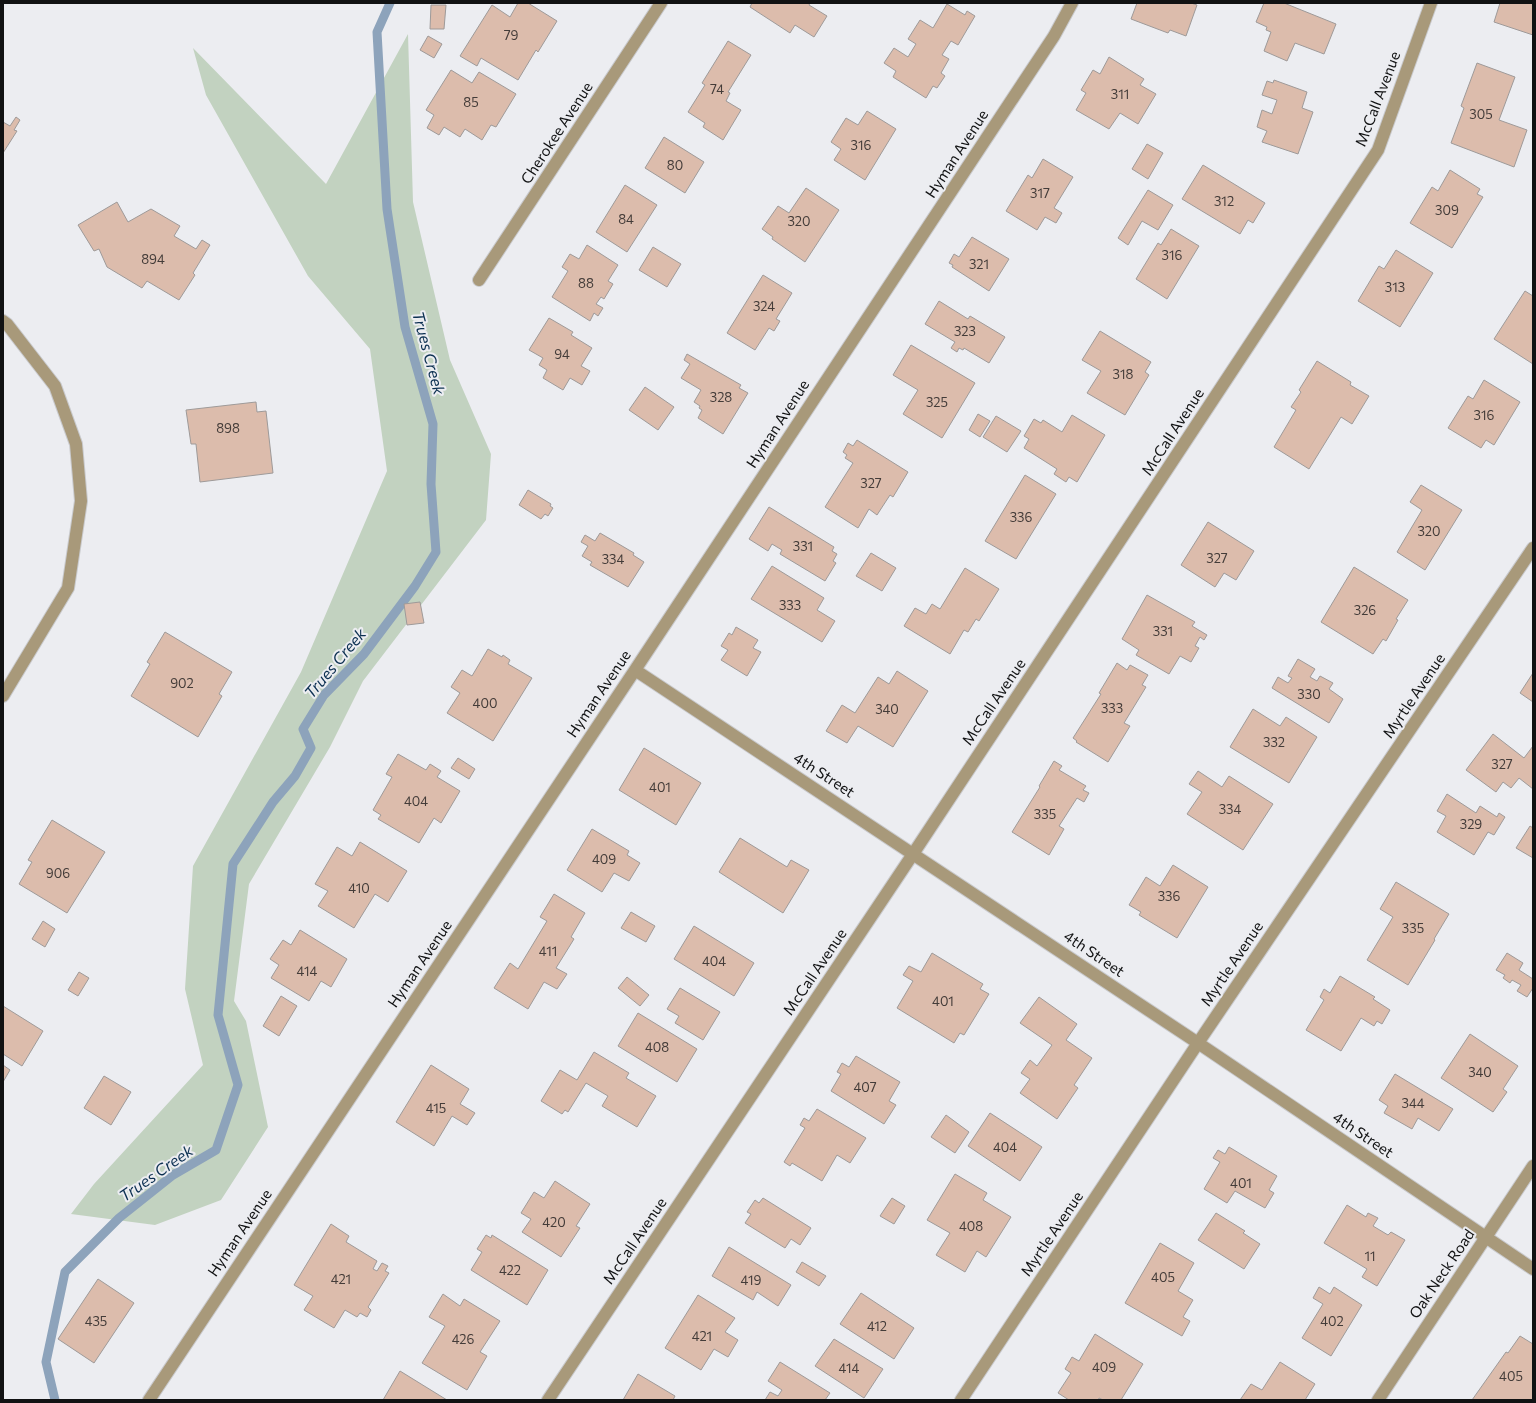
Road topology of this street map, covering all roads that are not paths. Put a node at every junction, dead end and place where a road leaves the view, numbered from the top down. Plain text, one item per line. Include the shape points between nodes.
1 (661, 3) edge
2 (1072, 3) edge
3 (1431, 3) edge
4 (479, 280) dead end
5 (3, 321) edge
6 (1533, 548) edge
7 (635, 670) junction
8 (3, 696) edge
9 (913, 854) junction
10 (1198, 1043) junction
11 (1533, 1166) edge
12 (1486, 1237) junction
13 (1533, 1268) edge
14 (149, 1400) edge
15 (548, 1400) edge
16 (961, 1400) edge
17 (1378, 1400) edge

1 - 4 street, Cherokee Avenue
2 - 7 street, Hyman Avenue via 1054,36
3 - 9 street, McCall Avenue via 1378,150
5 - 8 street via 55,386 76,444 81,502 68,588
6 - 10 street, Myrtle Avenue
7 - 9 street, 4th Street
7 - 14 street, Hyman Avenue
9 - 10 street, 4th Street
9 - 15 street, McCall Avenue
10 - 12 street, 4th Street
10 - 16 street, Myrtle Avenue
11 - 12 street, Oak Neck Road
12 - 13 street, 4th Street
12 - 17 street, Oak Neck Road

